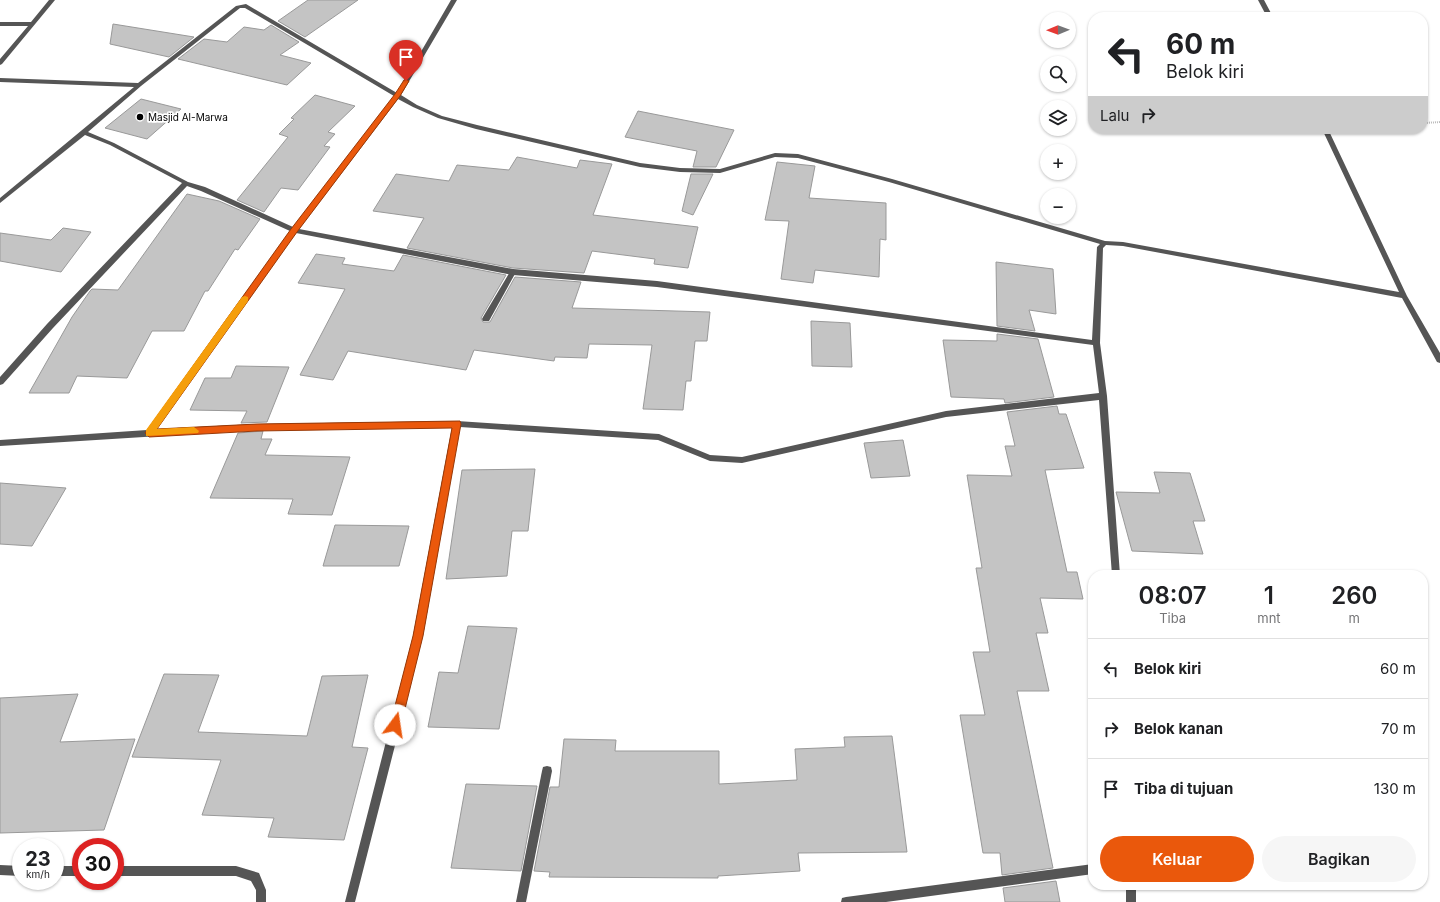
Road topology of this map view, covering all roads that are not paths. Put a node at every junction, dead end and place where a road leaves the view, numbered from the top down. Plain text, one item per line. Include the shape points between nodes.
1 (52, 0) edge
2 (454, 0) edge
3 (1261, 0) edge
4 (1267, 12) edge
5 (0, 24) edge
6 (31, 24) junction
7 (0, 63) edge
8 (0, 80) edge
9 (139, 85) junction
10 (398, 95) junction
11 (84, 132) junction
12 (1327, 134) edge
13 (186, 183) junction
14 (0, 202) edge
15 (294, 230) junction
16 (1105, 242) junction
17 (513, 272) junction
18 (1404, 296) junction
19 (486, 319) dead end
20 (1096, 343) junction
21 (1440, 360) edge
22 (0, 382) edge
23 (1103, 396) junction
24 (457, 424) junction
25 (149, 433) junction
26 (0, 443) edge
27 (1116, 570) edge
28 (547, 771) dead end
29 (0, 870) edge
30 (1088, 870) edge
31 (12, 871) edge
32 (124, 871) edge
33 (1131, 890) edge
34 (261, 902) edge
35 (350, 902) edge
36 (521, 902) edge
37 (846, 902) edge
38 (1131, 902) edge

1 - 6 street
2 - 10 street
3 - 4 street
5 - 6 street
6 - 7 street
8 - 9 street
9 - 10 street via 238,7 246,6
9 - 11 street
10 - 15 street
10 - 16 street via 440,117 640,165 720,171 775,155 798,156
11 - 13 street
11 - 14 street
12 - 18 street
13 - 15 street
13 - 22 street
15 - 17 street
15 - 25 street
16 - 18 street
16 - 20 street via 1100,247
17 - 19 street
17 - 20 street via 657,284
18 - 21 street
20 - 23 street
23 - 24 street via 946,414 742,460 710,458 659,437
23 - 27 street
24 - 25 street via 257,427
24 - 35 street via 418,636
25 - 26 street
28 - 36 street
29 - 31 street
30 - 37 street
32 - 34 street via 236,871 255,877 261,890
33 - 38 street

